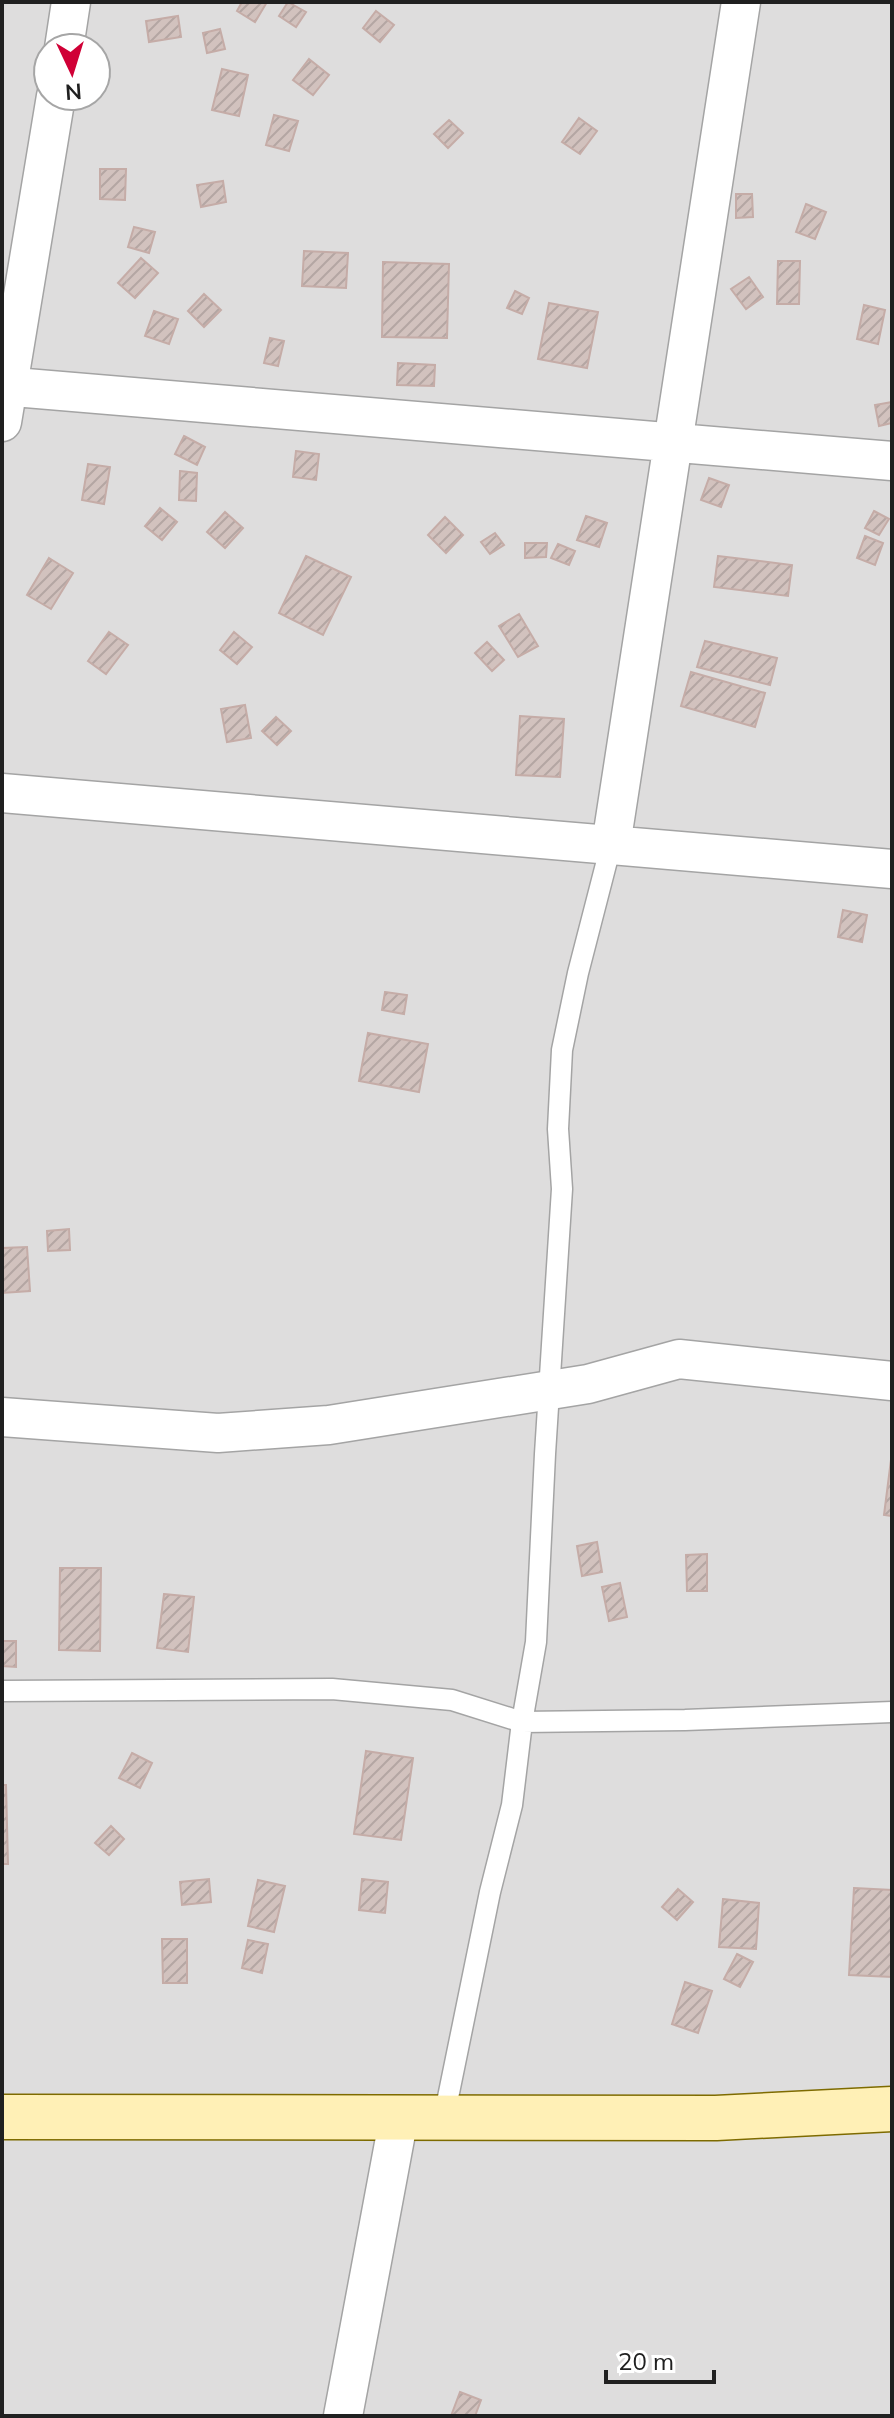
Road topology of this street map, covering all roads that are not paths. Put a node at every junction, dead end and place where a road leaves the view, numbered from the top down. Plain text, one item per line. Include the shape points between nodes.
1 (71, 2) edge
2 (741, 2) edge
3 (66, 32) edge
4 (53, 112) edge
5 (4, 398) edge
6 (673, 442) junction
7 (892, 461) edge
8 (2, 793) edge
9 (611, 845) junction
10 (892, 869) edge
11 (892, 1381) edge
12 (549, 1390) junction
13 (2, 1417) edge
14 (2, 1691) edge
15 (892, 1712) edge
16 (522, 1722) junction
17 (892, 2109) edge
18 (2, 2117) edge
19 (399, 2117) junction
20 (444, 2117) junction
21 (343, 2416) edge

1 - 3 street
2 - 6 street
4 - 5 street
5 - 6 street
6 - 7 street
6 - 9 street
8 - 9 street
9 - 10 street
9 - 12 lane via 562,1050 562,1189
11 - 12 street via 679,1359
12 - 13 street via 329,1425 218,1433
12 - 16 lane via 536,1642
14 - 16 lane via 332,1689 452,1700
15 - 16 lane
16 - 20 lane via 512,1805
17 - 20 street via 716,2118
18 - 19 street
19 - 20 street
19 - 21 street

